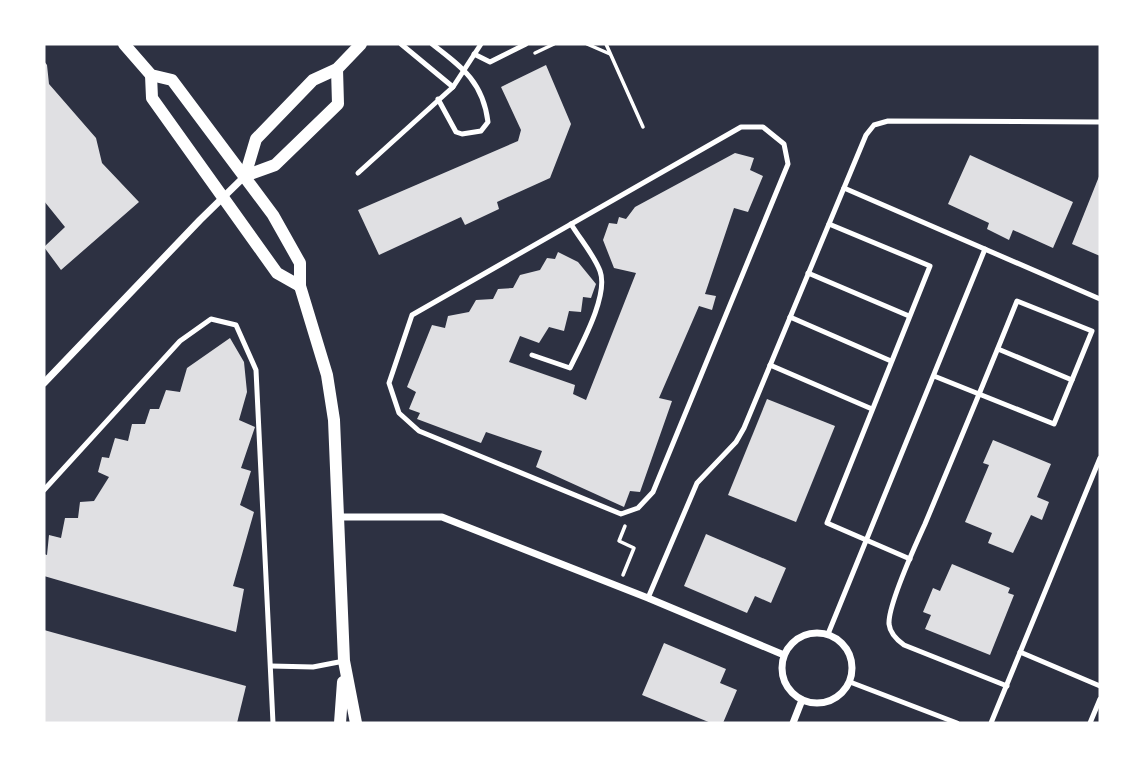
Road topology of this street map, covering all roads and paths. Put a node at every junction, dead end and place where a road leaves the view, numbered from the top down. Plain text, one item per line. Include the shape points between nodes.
1 (124, 44) edge
2 (361, 44) edge
3 (401, 44) edge
4 (432, 44) edge
5 (481, 44) edge
6 (526, 44) edge
7 (587, 44) edge
8 (607, 44) edge
9 (474, 54) junction
10 (611, 55) junction
11 (464, 68) junction
12 (337, 69) junction
13 (151, 75) junction
14 (453, 87) junction
15 (438, 99) junction
16 (1100, 122) edge
17 (643, 127) dead end
18 (358, 173) dead end
19 (245, 176) junction
20 (844, 188) junction
21 (224, 197) junction
22 (571, 224) junction
23 (829, 224) junction
24 (985, 249) junction
25 (808, 273) junction
26 (300, 286) junction
27 (1100, 299) edge
28 (909, 316) junction
29 (790, 317) junction
30 (998, 349) junction
31 (532, 355) dead end
32 (891, 361) junction
33 (770, 365) junction
34 (934, 376) junction
35 (1072, 380) junction
36 (44, 383) edge
37 (979, 396) junction
38 (872, 409) junction
39 (1100, 458) edge
40 (44, 490) edge
41 (631, 510) junction
42 (337, 517) junction
43 (867, 541) junction
44 (910, 559) junction
45 (618, 586) junction
46 (648, 598) junction
47 (828, 634) junction
48 (1020, 652) junction
49 (784, 655) junction
50 (344, 665) junction
51 (271, 666) junction
52 (850, 682) junction
53 (1007, 686) junction
54 (1100, 686) edge
55 (1100, 699) edge
56 (802, 700) junction
57 (273, 723) edge
58 (340, 723) edge
59 (356, 723) edge
60 (793, 723) edge
61 (957, 723) edge
62 (991, 723) edge
63 (1090, 723) edge

1 - 13 street
2 - 12 street
3 - 14 lane
4 - 11 lane
5 - 9 lane
6 - 9 lane via 490,62
7 - 10 path
8 - 10 path
9 - 11 lane
10 - 17 path
11 - 14 lane
11 - 15 lane via 485,101 488,122 481,131 456,132
12 - 19 street via 313,80 256,139
12 - 19 street via 338,104 275,164
13 - 19 street via 172,80
13 - 21 street via 152,98
14 - 15 lane
15 - 18 lane
16 - 20 lane via 888,121 874,125 866,135
19 - 21 street
19 - 26 street via 300,264
20 - 23 lane
20 - 24 lane
21 - 26 street via 278,273
21 - 36 street
22 - 31 lane via 600,270 603,286 570,368
22 - 41 lane via 412,315 388,383 399,413 419,431 621,514
22 - 41 lane via 741,127 763,127 784,144 788,164 653,492
23 - 25 lane
23 - 28 lane via 930,266
24 - 27 lane
24 - 34 lane
25 - 28 lane
25 - 29 lane
26 - 42 street via 327,375 334,420
28 - 32 lane
29 - 32 lane
29 - 33 lane
30 - 35 lane
30 - 35 lane via 1017,301 1092,331
30 - 37 lane
32 - 38 lane
33 - 38 lane
33 - 46 lane via 736,442 697,483
34 - 37 lane
34 - 43 lane
35 - 37 lane via 1054,424
37 - 44 lane
38 - 43 lane via 827,523
39 - 48 lane
40 - 51 lane via 180,341 211,319 236,325 256,370
41 - 45 path via 619,541 634,548
42 - 45 street via 442,517
42 - 50 street
43 - 44 lane
43 - 47 lane
44 - 53 lane via 892,608 889,626 895,638
45 - 46 street
46 - 49 street
47 - 49 street via 800,637
47 - 52 street via 849,653
48 - 53 lane
48 - 54 lane
49 - 56 street via 782,672 787,687
50 - 51 lane
50 - 58 street
50 - 59 street
51 - 57 lane
52 - 56 street via 828,702
52 - 61 lane
53 - 62 lane
55 - 63 lane
56 - 60 street

